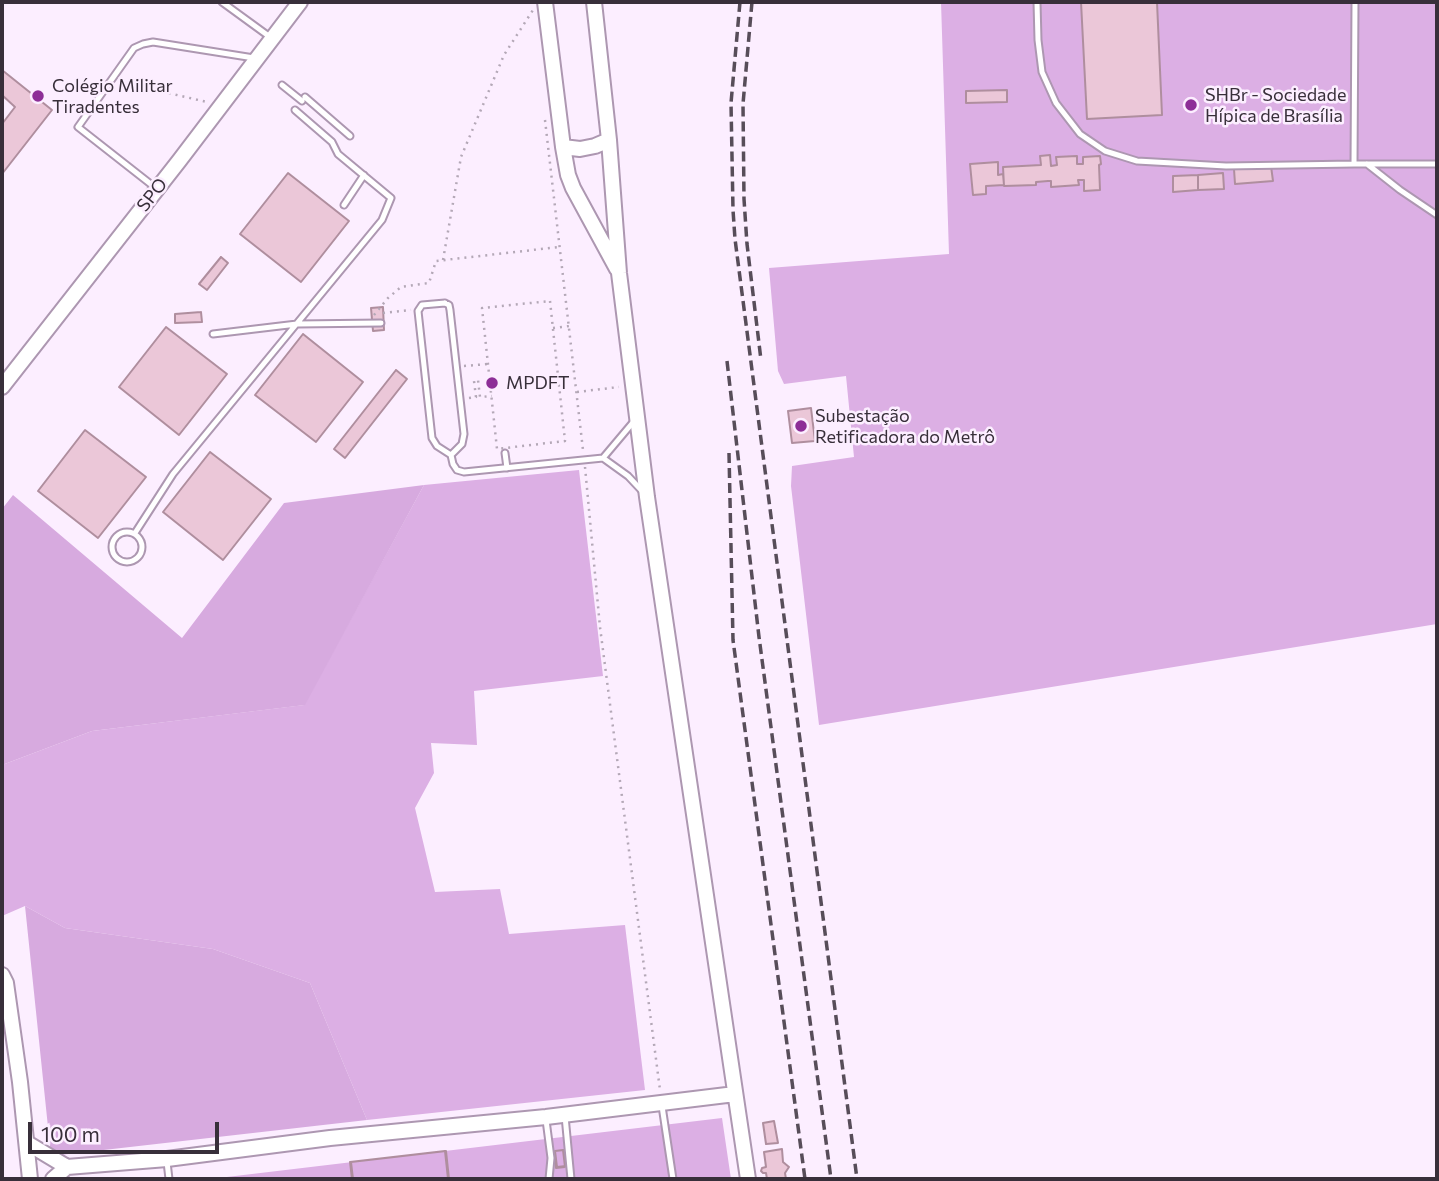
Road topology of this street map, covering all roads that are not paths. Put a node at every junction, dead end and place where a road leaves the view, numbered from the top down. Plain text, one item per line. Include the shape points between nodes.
1 (222, 2) edge
2 (300, 2) edge
3 (594, 2) edge
4 (1037, 2) edge
5 (1354, 2) edge
6 (539, 6) edge
7 (271, 38) junction
8 (256, 59) junction
9 (282, 85) dead end
10 (295, 110) dead end
11 (350, 136) dead end
12 (609, 140) junction
13 (563, 147) junction
14 (1354, 164) junction
15 (1367, 164) junction
16 (1437, 164) edge
17 (363, 175) junction
18 (157, 189) junction
19 (344, 205) dead end
20 (1437, 215) edge
21 (619, 273) junction
22 (381, 323) dead end
23 (297, 324) junction
24 (213, 334) dead end
25 (2, 387) edge
26 (637, 417) junction
27 (505, 453) dead end
28 (451, 455) junction
29 (603, 458) junction
30 (507, 468) junction
31 (647, 497) junction
32 (135, 533) junction
33 (2, 975) edge
34 (735, 1094) junction
35 (662, 1102) junction
36 (565, 1114) junction
37 (545, 1117) junction
38 (27, 1143) junction
39 (167, 1159) junction
40 (67, 1167) junction
41 (30, 1179) edge
42 (54, 1179) edge
43 (169, 1179) edge
44 (549, 1179) edge
45 (571, 1179) edge
46 (673, 1179) edge
47 (748, 1179) edge

1 - 7 lane
2 - 7 street, SPO
3 - 12 street
4 - 14 lane via 1041,72 1056,103 1080,134 1105,151 1137,161 1226,166
5 - 14 lane
6 - 13 street
7 - 8 street, SPO
8 - 18 street, SPO
8 - 18 lane via 153,42 134,48 78,127
9 - 11 lane
10 - 17 lane
12 - 13 street via 580,149
12 - 21 street
13 - 21 street via 573,188
14 - 15 lane
15 - 16 lane
15 - 20 lane
17 - 19 lane
17 - 23 lane via 391,198 382,220
18 - 25 street, SPO
21 - 26 street
22 - 23 lane
23 - 24 lane
23 - 32 lane via 173,474
26 - 29 lane
26 - 31 street
27 - 30 lane
28 - 28 lane via 462,444 464,434 450,310 445,303 422,305 418,311 432,438
28 - 30 lane via 457,470 464,472
29 - 30 lane
29 - 31 lane
31 - 34 street
32 - 32 lane via 142,541 137,559 127,563 116,559 111,548 115,538 124,532
33 - 38 street
34 - 35 street
34 - 47 street
35 - 36 street
35 - 46 lane
36 - 37 street
36 - 45 lane
37 - 39 street
37 - 44 lane
38 - 40 street
38 - 41 street
39 - 40 street
39 - 43 lane
40 - 42 street

